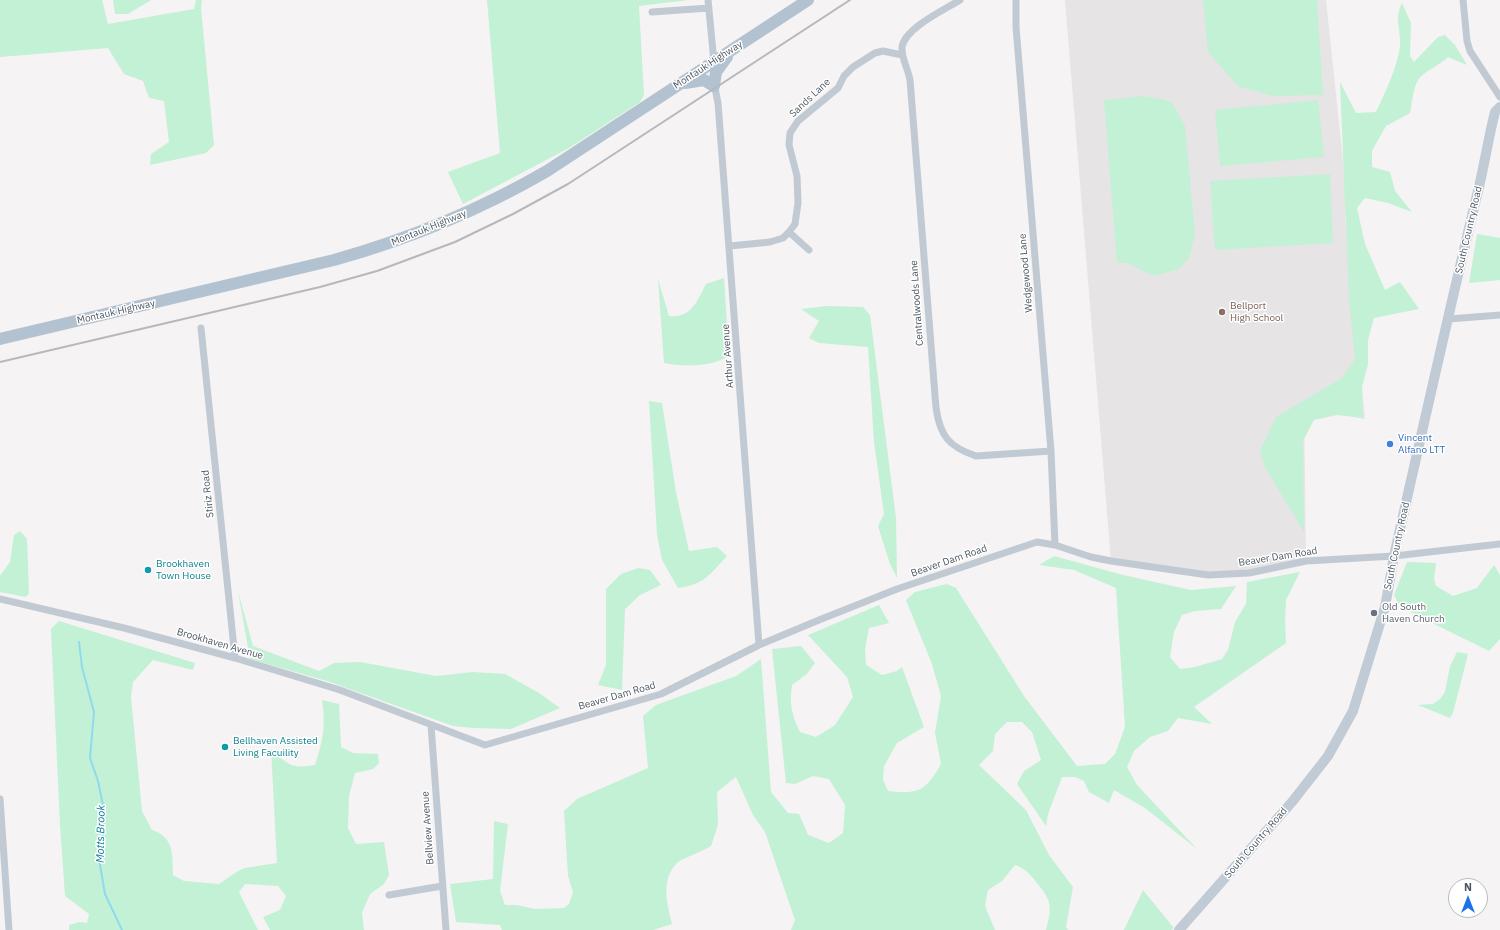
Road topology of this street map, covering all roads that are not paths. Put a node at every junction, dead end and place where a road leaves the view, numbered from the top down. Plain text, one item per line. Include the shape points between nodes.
1 (808, 0) edge
2 (960, 0) edge
3 (1016, 0) edge
4 (1464, 0) edge
5 (708, 4) edge
6 (652, 12) dead end
7 (738, 46) junction
8 (902, 55) junction
9 (710, 64) junction
10 (679, 84) junction
11 (714, 86) junction
12 (1500, 96) edge
13 (1500, 107) edge
14 (789, 232) junction
15 (730, 246) junction
16 (810, 250) dead end
17 (1500, 315) edge
18 (1449, 319) junction
19 (200, 328) dead end
20 (0, 339) edge
21 (1051, 451) junction
22 (1500, 544) edge
23 (1055, 545) junction
24 (1394, 556) junction
25 (0, 599) edge
26 (759, 645) junction
27 (235, 658) junction
28 (430, 725) junction
29 (0, 799) edge
30 (442, 886) junction
31 (389, 895) dead end
32 (9, 930) edge
33 (446, 930) edge
34 (1179, 930) edge

1 - 7 main road, Montauk Highway
2 - 8 street via 910,31 902,45
3 - 21 street, Wedgewood Lane
4 - 12 street via 1470,51
5 - 6 street
5 - 9 street, Arthur Avenue
7 - 9 main road, Montauk Highway
7 - 11 main road via 717,69
8 - 14 street, Sands Lane via 883,51 853,67 844,76 838,88 798,121 790,133 789,145 797,176 798,203 795,224
8 - 21 street, Centralwoods Lane via 908,67 910,80 939,426 954,446 976,456
9 - 10 main road, Montauk Highway
9 - 11 street, Arthur Avenue
10 - 11 main road via 701,80
10 - 20 main road, Montauk Highway via 534,178 462,215 418,233 334,260
11 - 15 street, Arthur Avenue via 718,103
13 - 18 main road, South Country Road via 1495,112
14 - 15 street via 783,238 770,242
14 - 16 street
15 - 26 street, Arthur Avenue
17 - 18 street
18 - 24 main road, South Country Road
19 - 27 street, Stiriz Road
21 - 23 street, Wedgewood Lane
22 - 24 street, Beaver Dam Road
23 - 24 street, Beaver Dam Road via 1104,560 1208,575 1249,573 1306,561
23 - 26 street, Beaver Dam Road via 1037,542 897,589
24 - 34 main road, South Country Road via 1385,606 1353,711 1328,756 1287,807
25 - 27 street, Brookhaven Avenue via 129,629
26 - 28 street, Beaver Dam Road via 661,694 485,745
27 - 28 street, Brookhaven Avenue via 340,690
28 - 30 street, Bellview Avenue
29 - 32 street
30 - 31 street
30 - 33 street, Bellview Avenue

